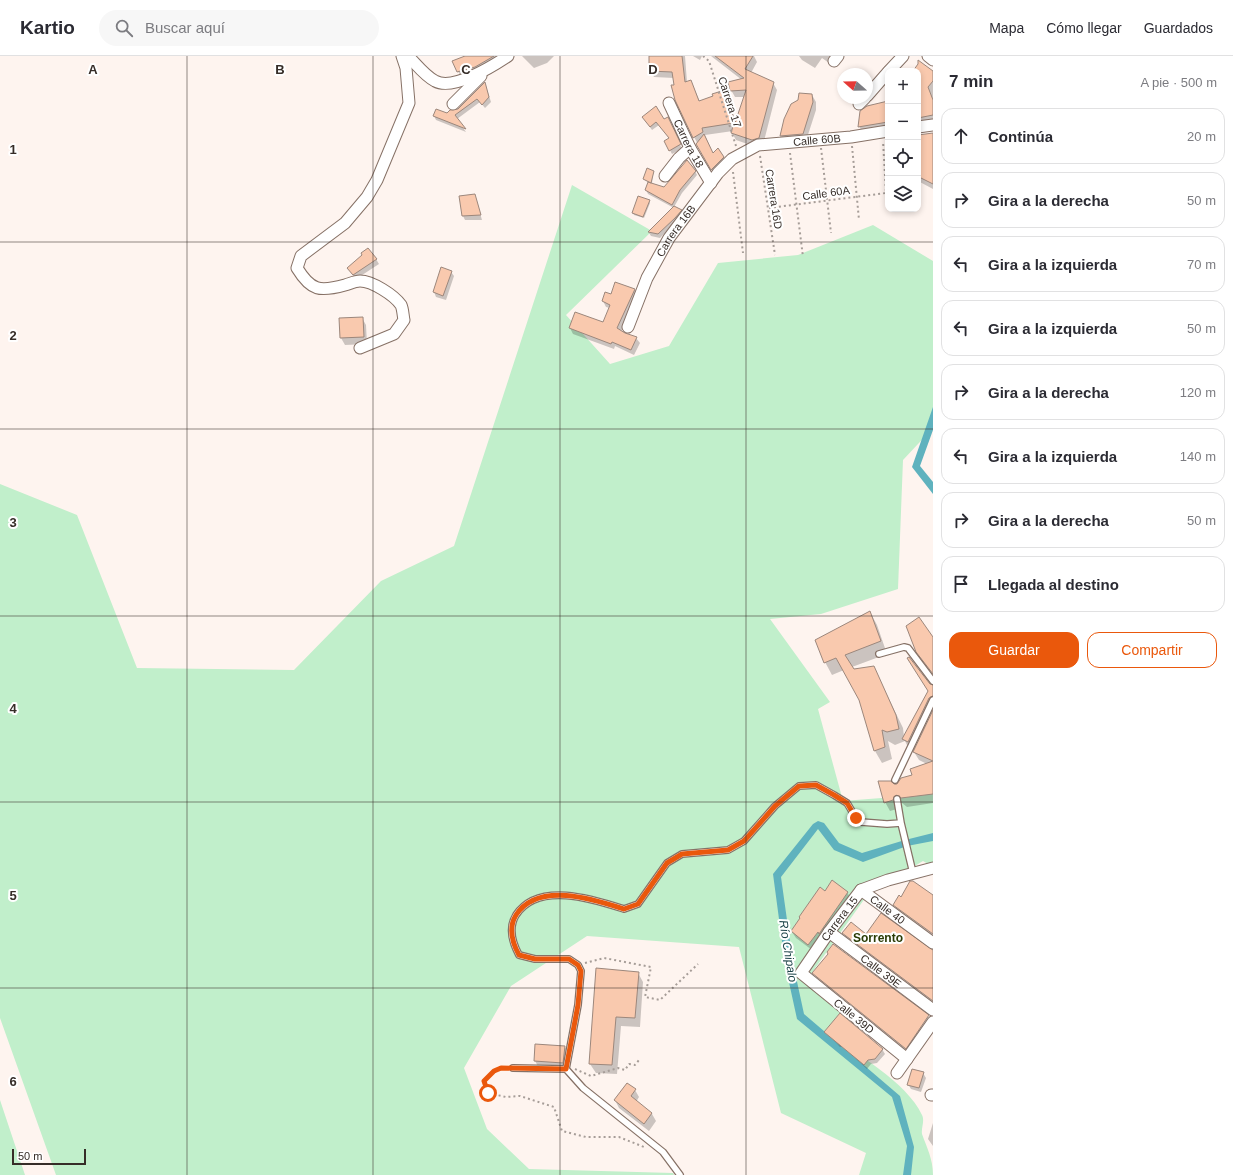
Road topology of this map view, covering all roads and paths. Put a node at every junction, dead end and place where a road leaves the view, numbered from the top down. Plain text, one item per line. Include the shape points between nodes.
1 (402, 56) edge
2 (408, 56) edge
3 (508, 56) edge
4 (703, 56) edge
5 (902, 56) edge
6 (928, 56) edge
7 (933, 60) edge
8 (892, 68) edge
9 (487, 70) junction
10 (885, 76) edge
11 (873, 90) edge
12 (453, 104) dead end
13 (670, 104) dead end
14 (933, 125) edge
15 (921, 126) edge
16 (885, 132) edge
17 (851, 136) junction
18 (820, 139) junction
19 (885, 140) edge
20 (788, 142) junction
21 (758, 145) junction
22 (690, 148) junction
23 (739, 154) junction
24 (665, 176) dead end
25 (711, 183) junction
26 (856, 198) junction
27 (827, 201) junction
28 (796, 206) junction
29 (769, 208) junction
30 (859, 220) dead end
31 (832, 233) dead end
32 (743, 253) dead end
33 (775, 255) dead end
34 (803, 257) dead end
35 (628, 327) dead end
36 (360, 348) dead end
37 (879, 654) dead end
38 (933, 681) edge
39 (933, 700) edge
40 (895, 780) dead end
41 (897, 799) dead end
42 (901, 822) junction
43 (933, 868) edge
44 (913, 873) junction
45 (862, 890) junction
46 (829, 932) junction
47 (933, 943) edge
48 (698, 964) dead end
49 (578, 965) junction
50 (801, 973) joint
51 (933, 1010) edge
52 (933, 1022) edge
53 (907, 1059) junction
54 (639, 1060) dead end
55 (513, 1068) joint
56 (566, 1069) junction
57 (897, 1073) dead end
58 (645, 1148) dead end
59 (680, 1175) edge

1 - 36 street via 406,68 409,103 377,180 367,197 345,223 301,256 297,268 305,281 319,289 332,289 360,281 393,296 402,307 404,320 394,334
2 - 9 street via 436,82 450,84
3 - 9 street
4 - 23 path, Carrera 17 via 709,61
5 - 8 street
6 - 7 street
9 - 12 street
10 - 11 street
13 - 22 street, Carrera 18
14 - 15 street
16 - 17 street, Calle 60B
17 - 18 street, Calle 60B
17 - 26 path
18 - 20 street, Calle 60B
18 - 27 path
19 - 26 path, Calle 60A via 886,193
20 - 21 street, Calle 60B
20 - 28 path
21 - 23 street, Calle 60B
21 - 29 path, Carrera 16D
22 - 24 street
22 - 25 street, Carrera 18
23 - 25 street, Carrera 16B
23 - 32 path, Carrera 17
25 - 35 street, Carrera 16B via 669,238 647,278
26 - 27 path, Calle 60A
26 - 30 path
27 - 28 path, Calle 60A
27 - 31 path
28 - 29 path, Calle 60A
28 - 34 path
29 - 33 path, Carrera 16D
37 - 38 lane via 908,648
39 - 40 lane
41 - 42 lane
42 - 44 lane
42 - 49 lane via 861,822 847,803 834,795 816,785 799,786 775,806 744,841 728,850 682,854 667,863 638,904 624,909 572,896 543,896 521,907 512,923 512,944 519,955 535,959 569,959
43 - 44 street, Carrera 15
44 - 45 street, Carrera 15
45 - 46 street, Carrera 15
45 - 47 street, Calle 40
46 - 50 street, Carrera 15
46 - 51 street, Calle 39E
48 - 49 path via 660,1000 645,997 651,967 604,958
49 - 56 lane via 581,971 578,1005
50 - 53 street, Calle 39D
52 - 53 street
53 - 57 street
54 - 56 path via 635,1065 629,1064 625,1070 618,1068 591,1076 578,1069
55 - 56 lane
55 - 58 path via 494,1071 484,1081 488,1093 506,1097 520,1096 554,1108 562,1131 586,1137 619,1137
56 - 59 lane via 583,1088 663,1152

